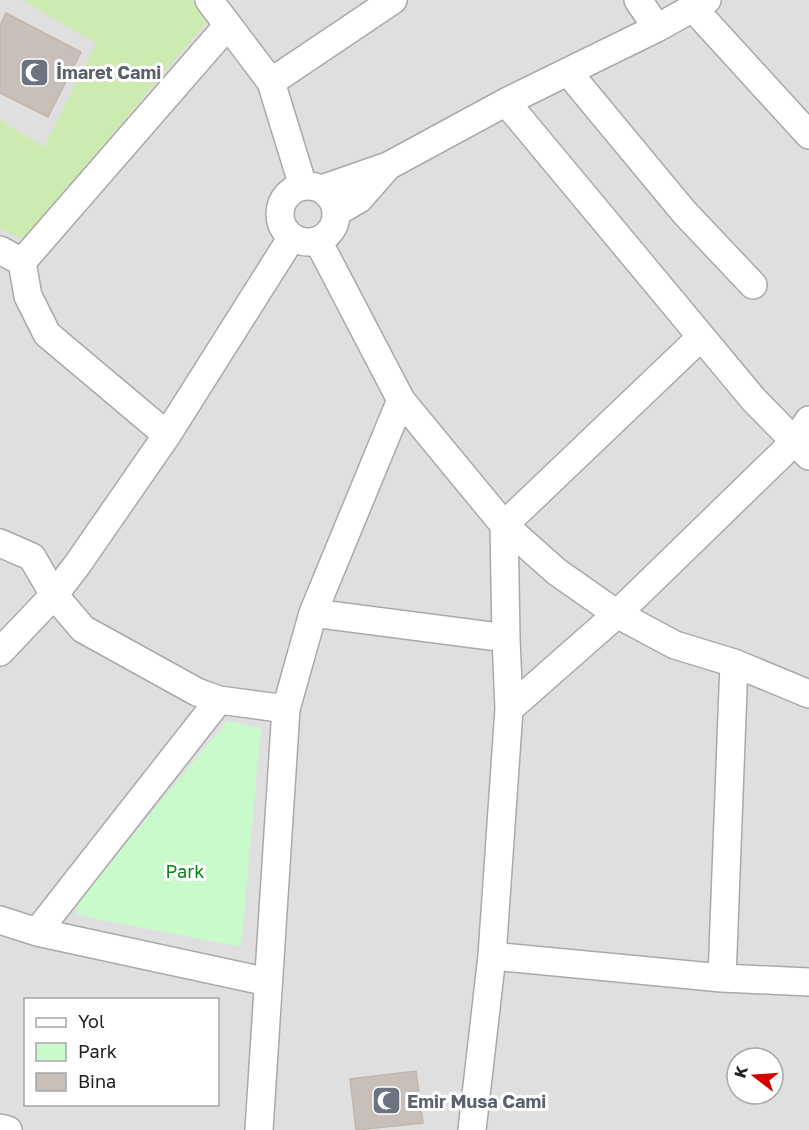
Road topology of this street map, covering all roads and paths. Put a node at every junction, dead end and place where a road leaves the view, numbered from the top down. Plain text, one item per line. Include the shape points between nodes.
1 (209, 0) edge
2 (393, 0) edge
3 (638, 0) edge
4 (700, 4) edge
5 (228, 25) junction
6 (657, 28) junction
7 (568, 72) junction
8 (272, 82) junction
9 (506, 102) junction
10 (808, 134) edge
11 (388, 166) junction
12 (313, 187) junction
13 (337, 212) junction
14 (305, 239) junction
15 (11, 256) edge
16 (753, 285) dead end
17 (701, 337) junction
18 (401, 400) junction
19 (167, 435) junction
20 (804, 439) edge
21 (504, 525) junction
22 (0, 543) edge
23 (54, 595) junction
24 (313, 613) junction
25 (617, 614) junction
26 (506, 638) junction
27 (0, 652) edge
28 (734, 663) junction
29 (809, 694) edge
30 (219, 700) junction
31 (286, 709) junction
32 (509, 709) junction
33 (0, 920) edge
34 (37, 932) junction
35 (492, 956) junction
36 (722, 978) junction
37 (268, 982) junction
38 (809, 982) edge
39 (0, 1128) edge
40 (8, 1130) edge
41 (259, 1130) edge
42 (472, 1130) edge

1 - 5 street
2 - 8 street
3 - 6 street
4 - 6 street
4 - 10 street
5 - 8 street
5 - 15 street
6 - 7 street
7 - 9 street
7 - 16 street via 684,212
8 - 12 street
9 - 11 street
9 - 17 street
11 - 12 street
11 - 13 street via 359,199
12 - 13 street via 330,195
12 - 14 street via 294,189 282,203 281,222
13 - 14 street via 332,230
14 - 18 street
14 - 19 street
15 - 19 street via 47,334
17 - 20 street via 754,400
17 - 21 street
18 - 21 street
18 - 24 street
19 - 23 street
20 - 25 street
21 - 25 street via 557,572
21 - 26 street
22 - 23 street via 32,557
23 - 27 street
23 - 30 street via 83,629 197,692
24 - 26 street
24 - 31 street
25 - 28 street via 675,645
25 - 32 street
26 - 32 street
28 - 29 street
28 - 36 street
30 - 31 street
30 - 34 street
31 - 37 street
32 - 35 street
33 - 34 street
34 - 37 street
35 - 36 street
35 - 42 street
36 - 38 street
37 - 41 street
39 - 40 street

